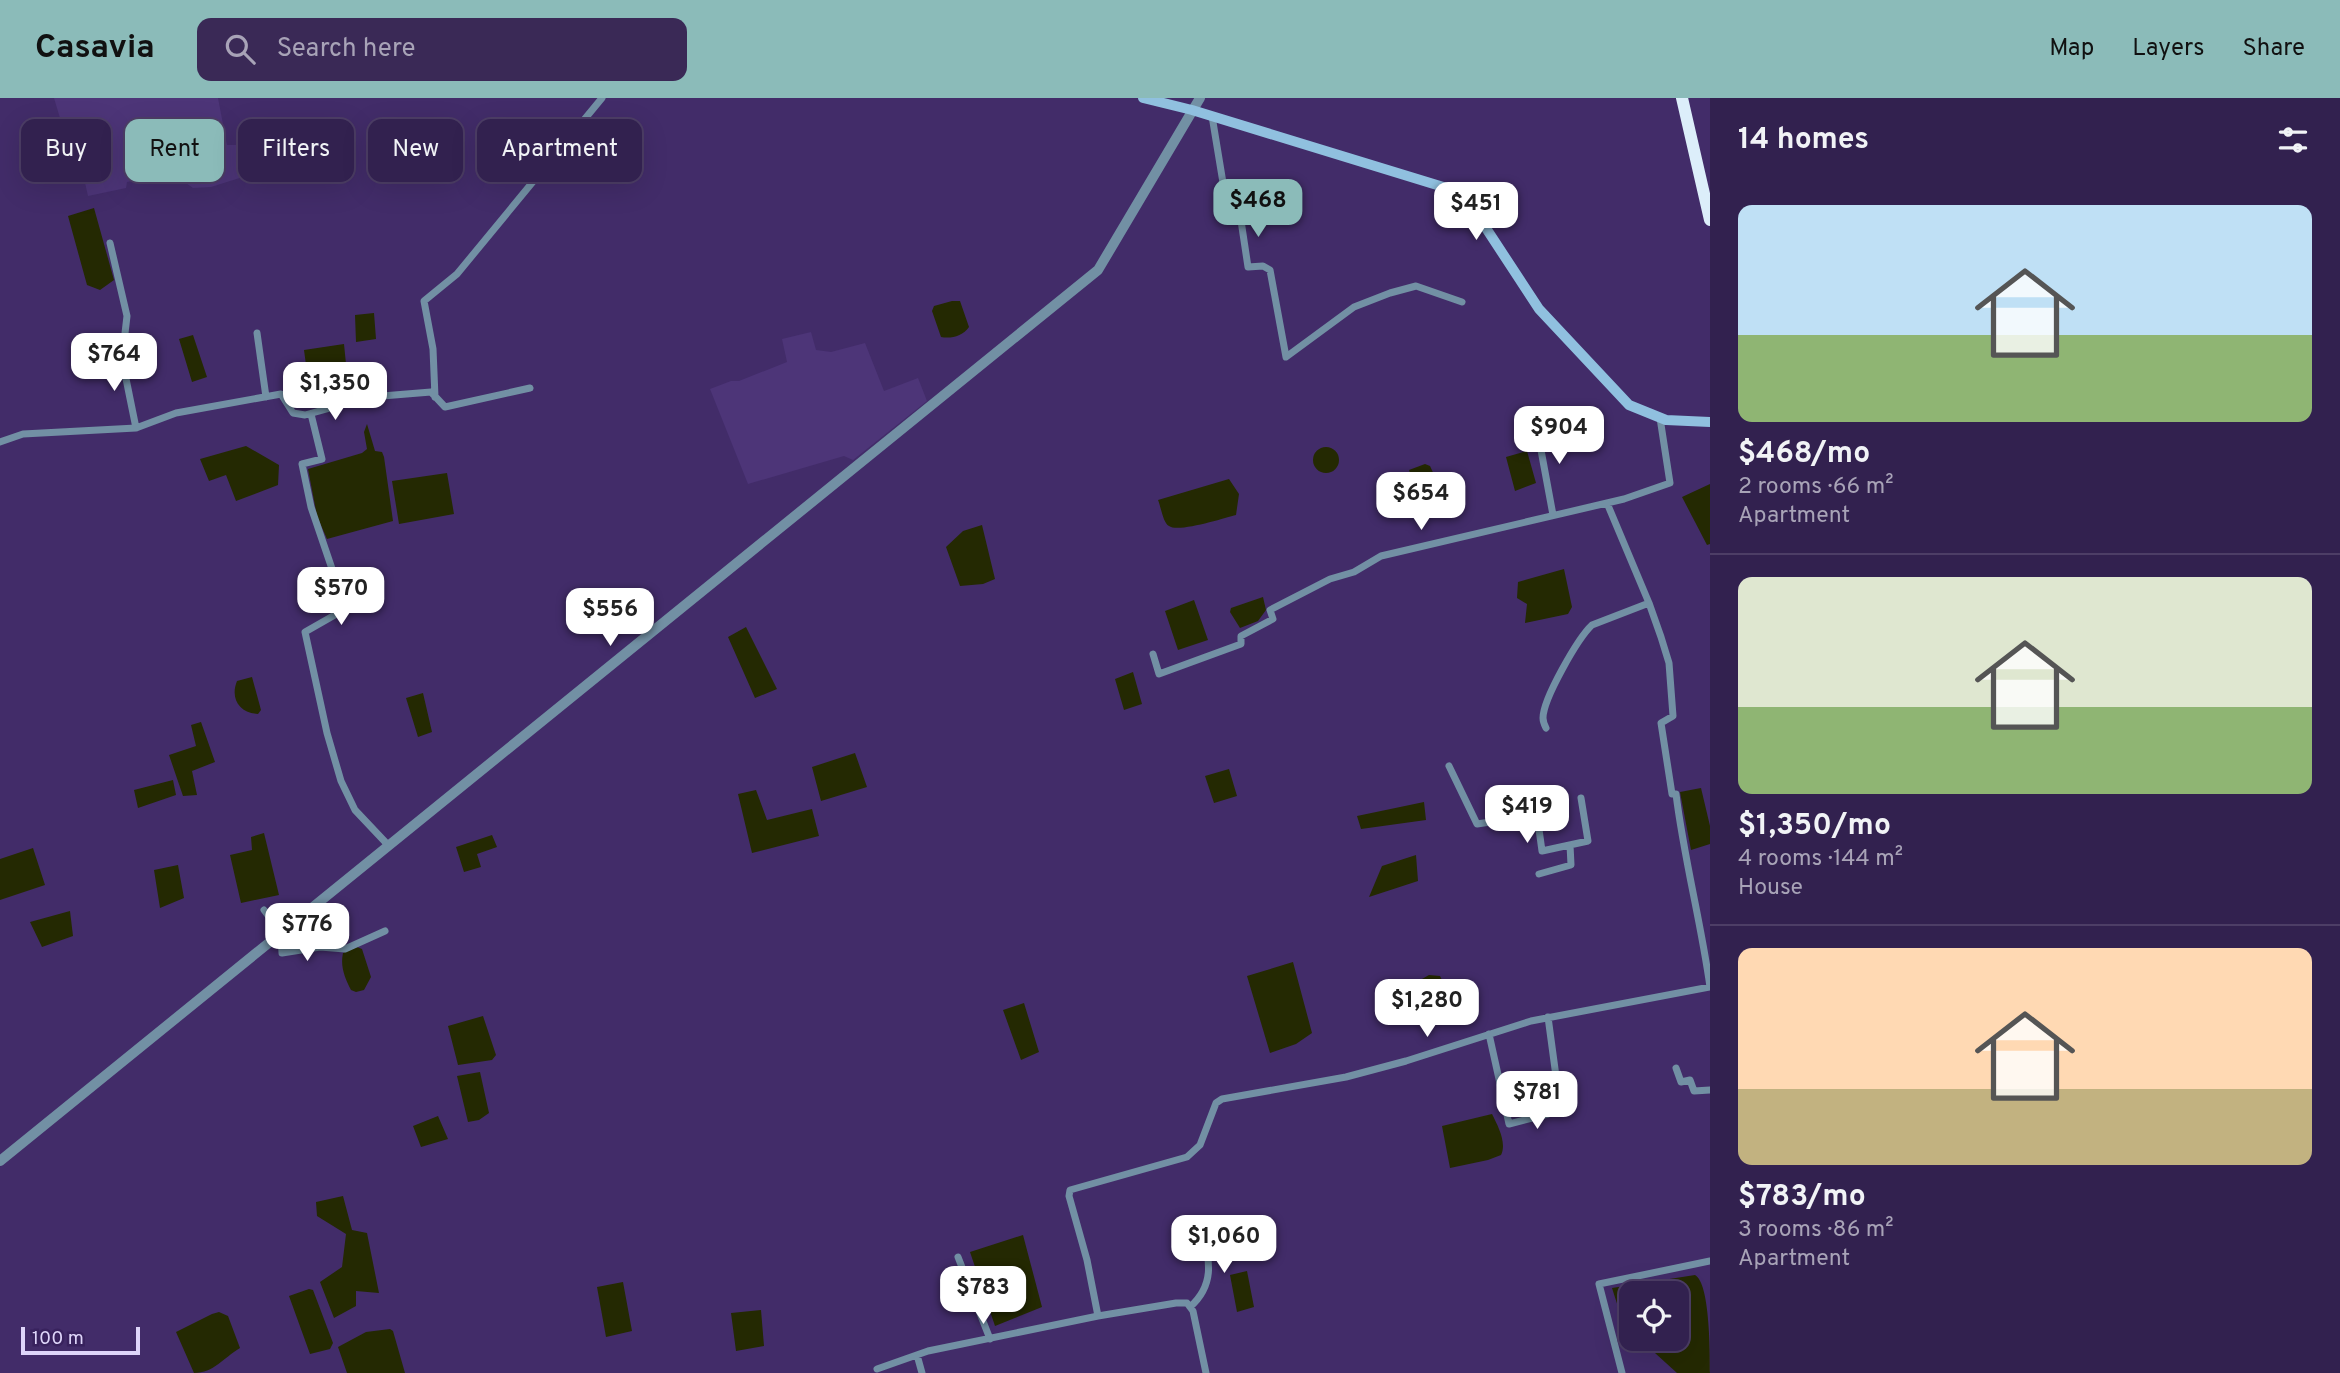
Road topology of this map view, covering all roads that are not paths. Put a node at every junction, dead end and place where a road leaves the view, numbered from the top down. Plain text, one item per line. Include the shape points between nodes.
1 (602, 98) edge
2 (1143, 98) edge
3 (1200, 98) edge
4 (1682, 98) edge
5 (1192, 110) junction
6 (1212, 116) junction
7 (1710, 220) edge
8 (110, 243) dead end
9 (1462, 302) dead end
10 (257, 333) dead end
11 (530, 388) dead end
12 (267, 397) junction
13 (435, 397) junction
14 (310, 414) junction
15 (1660, 418) junction
16 (1710, 422) edge
17 (1536, 423) dead end
18 (136, 428) junction
19 (0, 442) edge
20 (1607, 503) junction
21 (1553, 515) junction
22 (1649, 603) junction
23 (1153, 654) dead end
24 (1546, 729) dead end
25 (1449, 766) dead end
26 (1581, 798) dead end
27 (1570, 845) junction
28 (389, 846) junction
29 (1539, 874) dead end
30 (264, 910) dead end
31 (385, 931) dead end
32 (281, 933) junction
33 (1710, 987) edge
34 (1548, 1017) junction
35 (1489, 1034) junction
36 (1676, 1068) dead end
37 (1710, 1090) edge
38 (0, 1161) edge
39 (1203, 1229) dead end
40 (958, 1258) dead end
41 (1710, 1261) edge
42 (1190, 1307) junction
43 (1098, 1316) junction
44 (990, 1339) junction
45 (917, 1355) junction
46 (877, 1369) dead end
47 (922, 1373) edge
48 (1206, 1373) edge
49 (1622, 1373) edge

1 - 13 street via 457,274 424,301
2 - 5 main road
3 - 5 street
4 - 7 highway
5 - 6 main road
5 - 28 street via 1098,270
6 - 9 street via 1227,207 1240,214 1248,267 1270,270 1286,357 1354,307 1390,293 1416,286
6 - 15 main road via 1463,193 1539,309 1629,405
8 - 18 street via 127,316 122,359
10 - 12 street
11 - 13 street via 445,407
12 - 14 street via 281,394 293,414
12 - 18 street via 176,413
13 - 14 street via 431,392 370,397
14 - 28 street via 322,459 302,464 311,507 343,601 340,612 305,632 341,781 355,810
15 - 16 main road
15 - 20 street via 1670,483
17 - 21 street
18 - 19 street via 23,434
20 - 21 street
20 - 22 street
21 - 23 street via 1381,556 1270,610 1273,619 1241,636 1241,644 1159,674
22 - 24 street via 1585,631 1546,707 1542,719
22 - 33 street via 1669,663 1673,716 1661,723
25 - 27 street via 1477,824 1537,816 1542,851
26 - 27 street via 1588,841
27 - 29 street via 1572,865
28 - 32 street
30 - 32 street
31 - 32 street via 345,949 320,947 282,953
32 - 38 street
33 - 34 street
34 - 35 street
34 - 35 street via 1560,1106 1548,1114 1509,1124
35 - 43 street via 1346,1077 1222,1098 1200,1145 1187,1157 1074,1187 1069,1196
36 - 37 street via 1681,1082 1690,1080 1694,1091
39 - 42 street via 1210,1271 1198,1300
40 - 44 street
41 - 49 street via 1599,1284
42 - 43 street via 1176,1303
42 - 48 street
43 - 44 street
44 - 45 street
45 - 46 street
45 - 47 street

